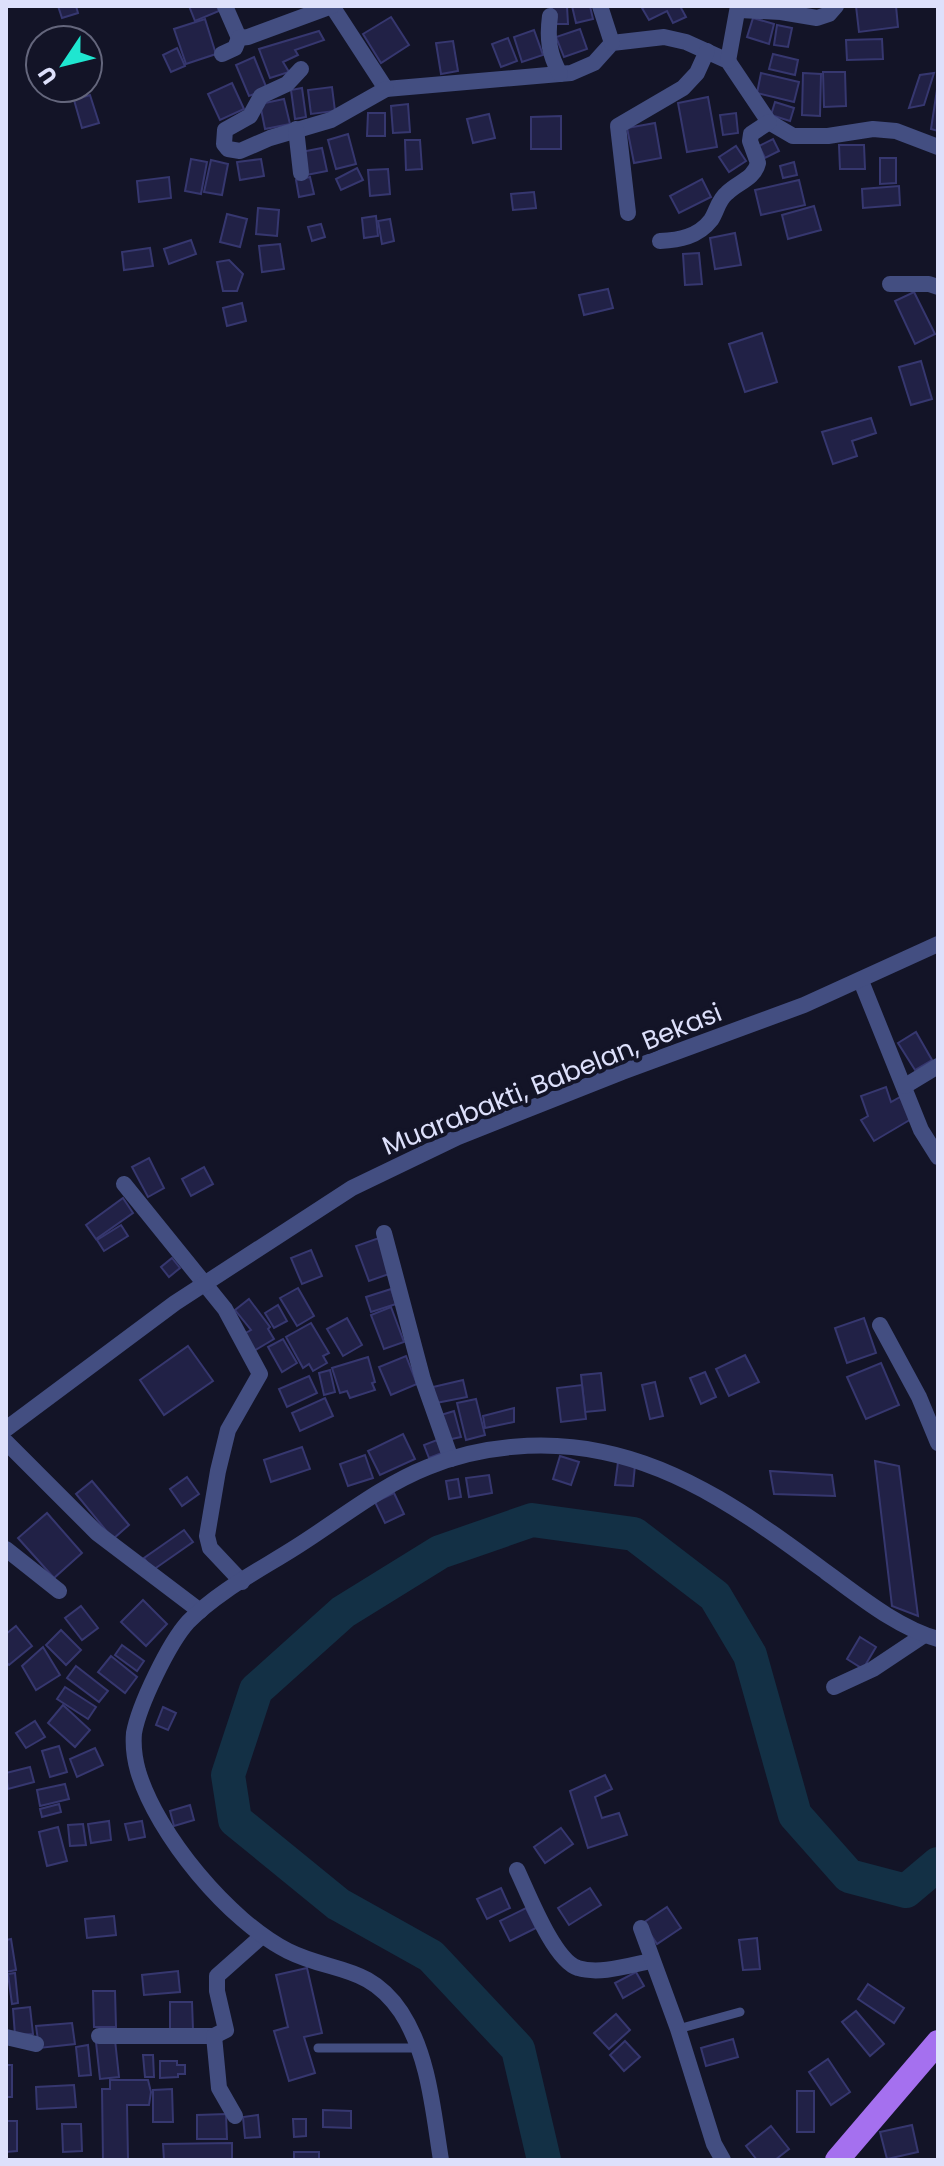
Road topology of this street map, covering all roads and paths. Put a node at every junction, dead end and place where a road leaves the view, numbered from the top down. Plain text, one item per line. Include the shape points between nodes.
1 (225, 6) edge
2 (332, 6) edge
3 (600, 6) edge
4 (836, 6) edge
5 (739, 8) edge
6 (550, 16) dead end
7 (239, 38) junction
8 (612, 43) junction
9 (707, 51) junction
10 (222, 54) dead end
11 (728, 61) junction
12 (301, 69) dead end
13 (560, 74) junction
14 (386, 89) junction
15 (769, 122) junction
16 (296, 129) junction
17 (938, 147) edge
18 (301, 173) dead end
19 (628, 213) dead end
20 (660, 241) dead end
21 (890, 284) dead end
22 (938, 287) edge
23 (938, 944) edge
24 (861, 981) junction
25 (938, 1066) edge
26 (905, 1086) junction
27 (938, 1157) edge
28 (124, 1184) dead end
29 (384, 1233) dead end
30 (204, 1284) junction
31 (880, 1325) dead end
32 (6, 1429) edge
33 (6, 1442) edge
34 (938, 1443) edge
35 (451, 1459) junction
36 (6, 1549) edge
37 (242, 1582) junction
38 (59, 1591) dead end
39 (200, 1611) junction
40 (931, 1637) edge
41 (834, 1687) dead end
42 (517, 1870) dead end
43 (641, 1928) dead end
44 (262, 1936) junction
45 (651, 1961) junction
46 (740, 2012) dead end
47 (678, 2029) junction
48 (99, 2036) dead end
49 (214, 2036) junction
50 (6, 2037) edge
51 (938, 2042) edge
52 (36, 2044) dead end
53 (318, 2048) dead end
54 (417, 2048) junction
55 (235, 2116) dead end
56 (441, 2160) edge
57 (723, 2160) edge
58 (837, 2160) edge

1 - 7 street
2 - 7 street
2 - 14 street
3 - 8 street
4 - 5 street via 817,18
5 - 11 street
6 - 13 street via 547,41
7 - 10 street via 235,48
8 - 9 street via 664,37
8 - 13 street via 594,63
9 - 11 street
9 - 19 street via 683,88 616,130
11 - 15 street
12 - 16 street via 287,84 261,96 250,116 225,130 224,144 234,152
13 - 14 street
14 - 16 street via 344,115
15 - 17 street via 793,136 873,129 896,131
15 - 20 street via 751,134 758,163 751,176 725,195 711,220 686,238
16 - 18 street
21 - 22 street
23 - 24 street, Muarabakti, Babelan, Bekasi
24 - 26 street
24 - 30 street, Muarabakti, Babelan, Bekasi via 516,1114 383,1172
25 - 26 street
26 - 27 street via 921,1130
28 - 30 street
29 - 35 street via 423,1380
30 - 32 street, Muarabakti, Babelan, Bekasi
30 - 37 street via 225,1309 260,1374 228,1430 207,1536 210,1548
31 - 34 street
33 - 39 street via 97,1533
35 - 37 street via 374,1496
35 - 40 street via 532,1446 602,1452 635,1461 724,1501 851,1590
36 - 38 street
37 - 39 street
39 - 44 street via 176,1639 142,1707 134,1736 137,1769 153,1809 183,1854 226,1906
40 - 41 street
42 - 45 street via 568,1963 590,1970
43 - 45 street
44 - 49 street via 217,1976 226,2030
44 - 54 street via 292,1953 358,1973 383,1990 402,2013
45 - 47 street
46 - 47 lane
47 - 57 street
48 - 49 street
49 - 55 street via 219,2088
50 - 52 street
51 - 58 main road
53 - 54 lane
54 - 56 street via 427,2074

